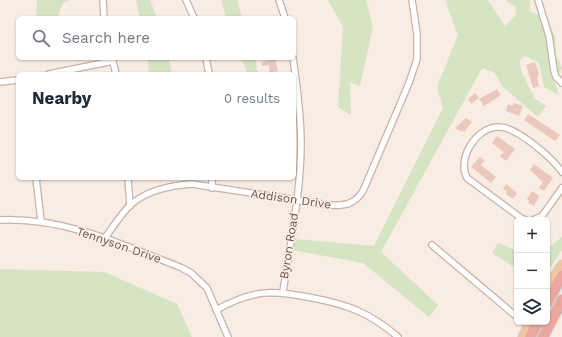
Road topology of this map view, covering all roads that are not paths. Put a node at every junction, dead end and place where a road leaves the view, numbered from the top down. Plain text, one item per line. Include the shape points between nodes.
1 (103, 0) edge
2 (186, 0) edge
3 (279, 0) edge
4 (412, 0) edge
5 (538, 0) edge
6 (104, 16) edge
7 (193, 16) edge
8 (284, 16) edge
9 (109, 60) edge
10 (113, 60) edge
11 (206, 60) edge
12 (293, 60) edge
13 (58, 72) edge
14 (116, 72) edge
15 (209, 72) edge
16 (295, 72) edge
17 (16, 80) edge
18 (0, 82) edge
19 (562, 83) edge
20 (296, 86) edge
21 (562, 172) edge
22 (36, 180) edge
23 (128, 180) edge
24 (212, 180) edge
25 (212, 188) junction
26 (562, 188) edge
27 (296, 200) junction
28 (130, 206) junction
29 (519, 217) edge
30 (540, 217) edge
31 (0, 220) edge
32 (41, 221) junction
33 (104, 238) junction
34 (432, 245) dead end
35 (562, 265) edge
36 (562, 276) edge
37 (550, 284) edge
38 (283, 292) junction
39 (550, 298) edge
40 (562, 300) edge
41 (216, 310) junction
42 (514, 314) edge
43 (526, 325) edge
44 (536, 325) edge
45 (228, 337) edge
46 (398, 337) edge
47 (523, 337) edge
48 (530, 337) edge
49 (543, 337) edge

1 - 6 street
2 - 7 street
3 - 8 street
4 - 27 street, Addison Drive via 417,34 417,59 363,191 354,201 340,206
5 - 19 street via 549,36 554,71
9 - 13 street
10 - 14 street
11 - 15 street
12 - 16 street, Byron Road
17 - 18 street
20 - 27 street, Byron Road via 301,132
21 - 29 street via 555,161 516,133 502,127 486,131 470,146 463,166 466,178
22 - 32 street
23 - 28 street
24 - 25 street
25 - 27 street, Addison Drive
25 - 28 street, Addison Drive via 192,184 177,185 161,189
26 - 30 street
27 - 38 street, Byron Road
28 - 33 street, Addison Drive
31 - 32 street, Tennyson Drive
32 - 33 street, Tennyson Drive
33 - 41 street, Tennyson Drive via 191,273 207,288
34 - 42 street
35 - 37 main road
36 - 39 highway
38 - 41 street via 251,295
38 - 46 street via 347,305
40 - 49 highway
41 - 45 street, Tennyson Drive
43 - 47 main road
44 - 48 highway

